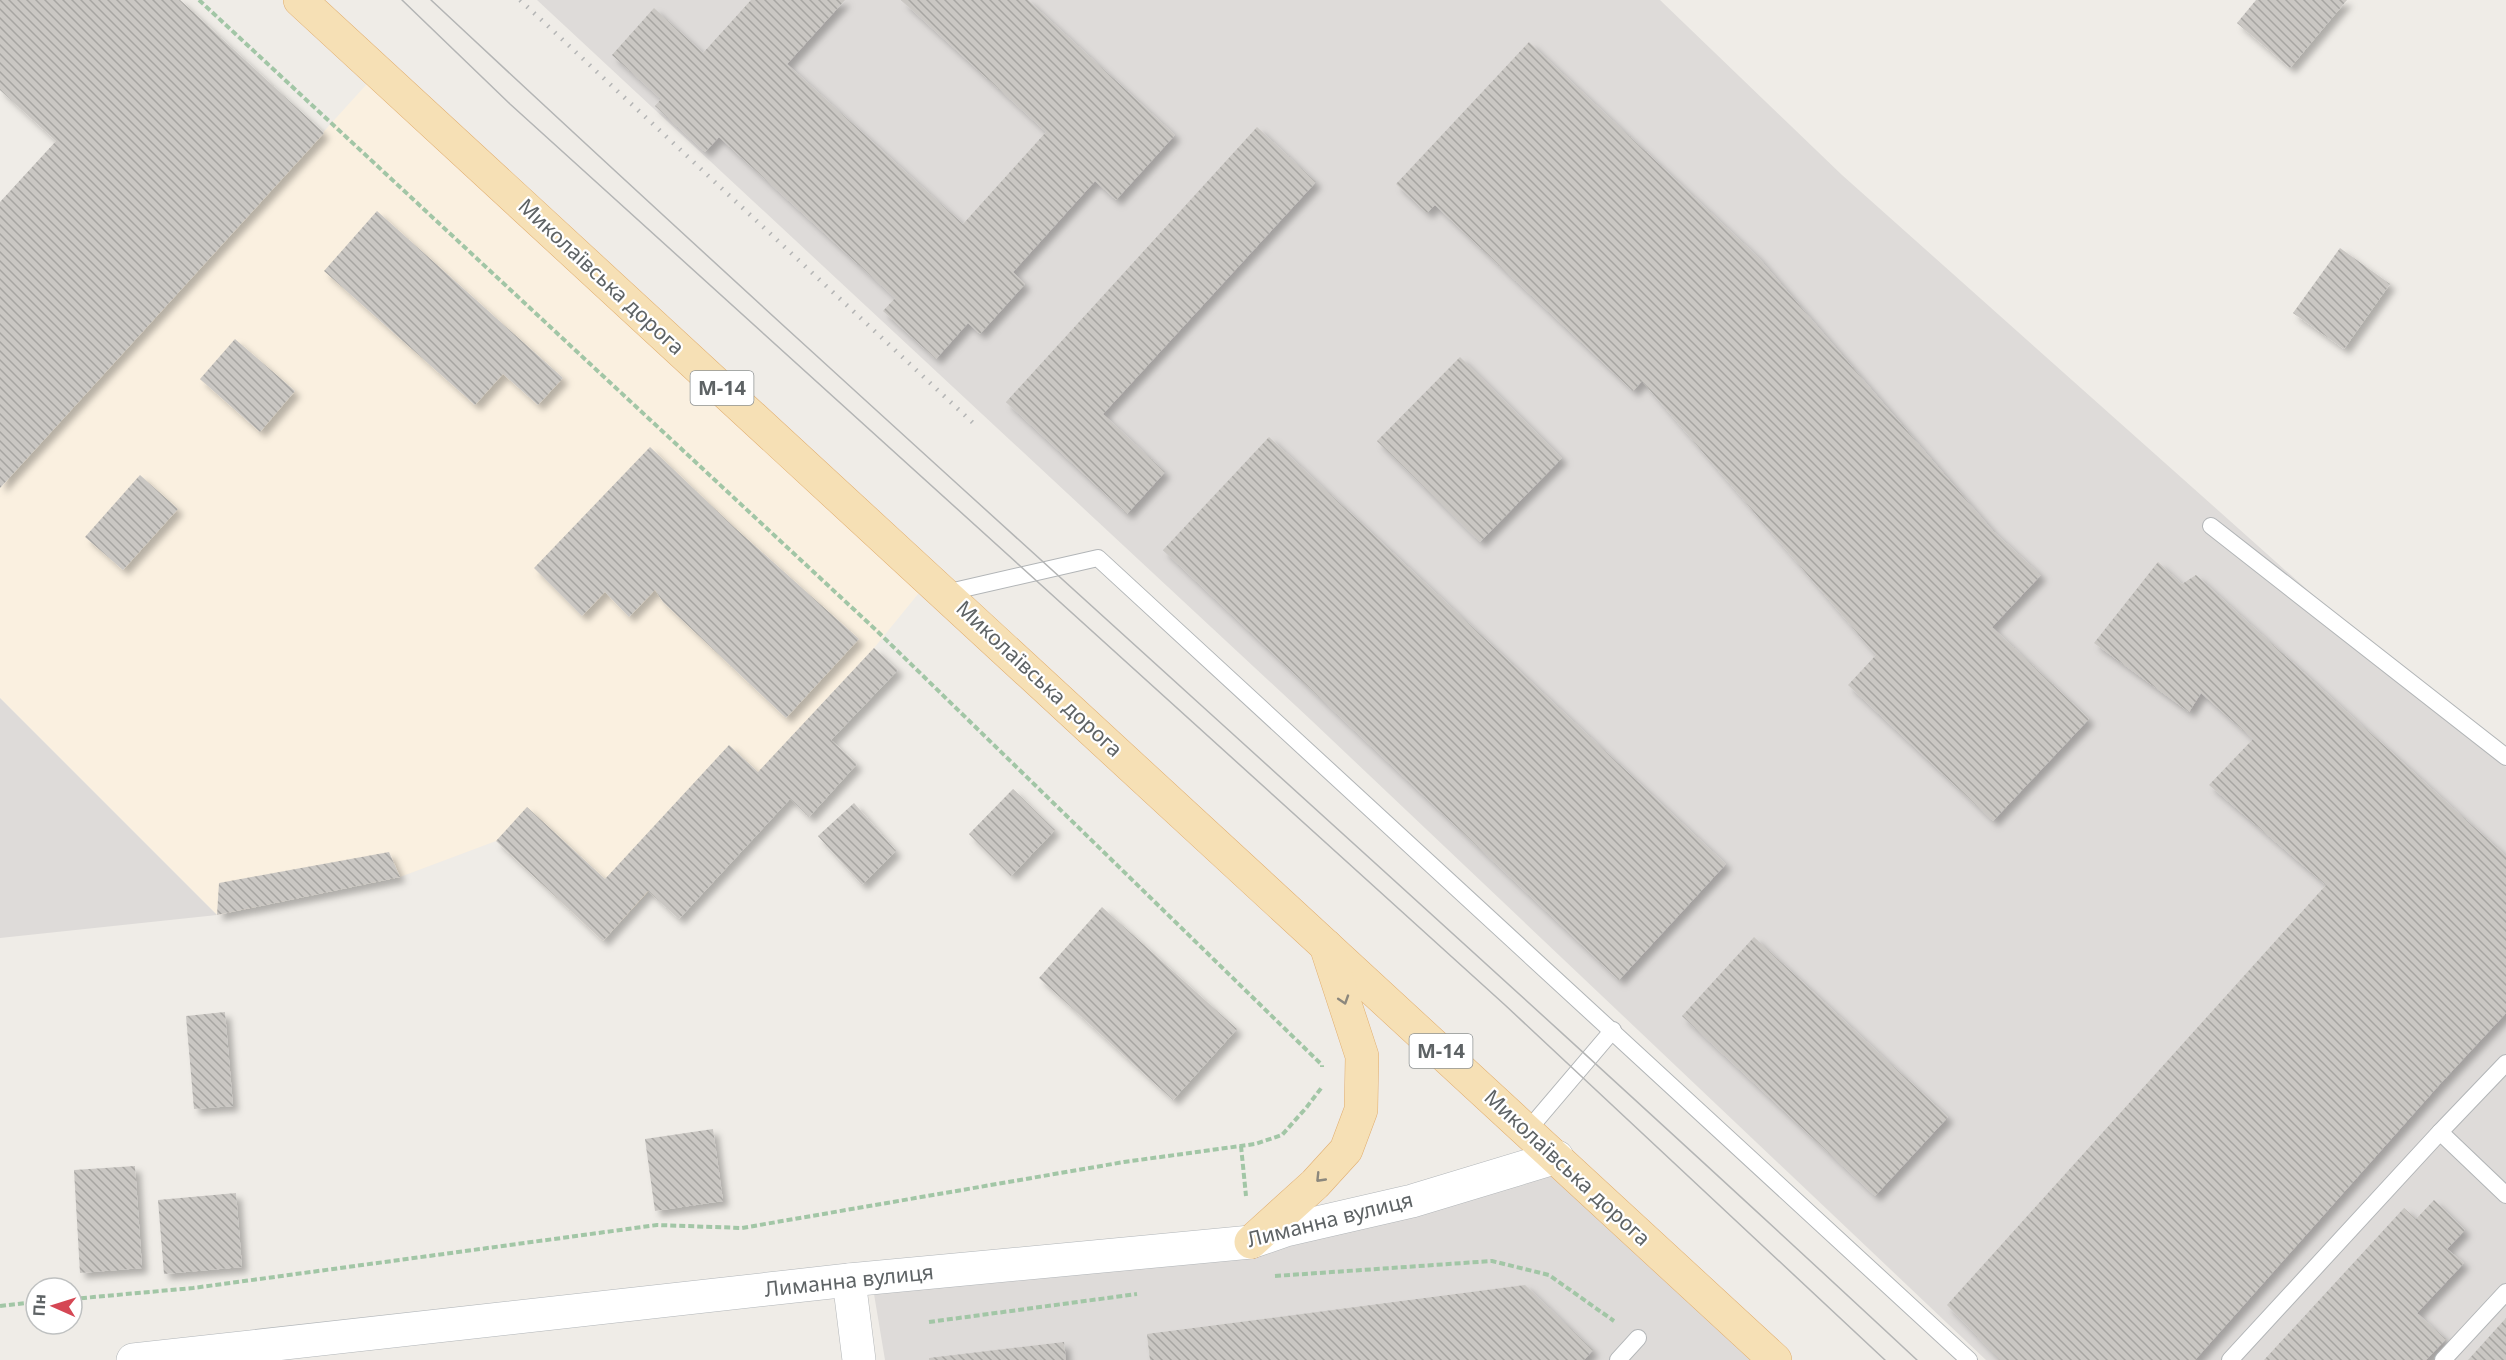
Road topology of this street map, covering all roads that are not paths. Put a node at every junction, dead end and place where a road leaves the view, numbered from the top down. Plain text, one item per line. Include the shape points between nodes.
1 (300, 0) edge
2 (2211, 526) dead end
3 (945, 593) junction
4 (2506, 757) edge
5 (1325, 944) junction
6 (1613, 1030) junction
7 (2506, 1063) edge
8 (1528, 1130) junction
9 (2440, 1132) junction
10 (1557, 1157) junction
11 (2506, 1195) edge
12 (1251, 1242) junction
13 (849, 1280) junction
14 (2506, 1292) edge
15 (1638, 1338) road end
16 (133, 1360) edge
17 (860, 1360) edge
18 (1618, 1360) edge
19 (1776, 1360) edge
20 (1970, 1360) edge
21 (2230, 1360) edge
22 (2443, 1360) edge

1 - 3 main road, Миколаївська дорога / М-14
2 - 4 lane
3 - 5 main road, Миколаївська дорога / М-14
3 - 6 lane via 1098,558
5 - 8 main road, Миколаївська дорога / М-14
5 -> 12 main road via 1362,1056 1361,1110 1346,1150
6 - 8 lane
6 - 20 lane
7 - 9 lane
8 - 10 main road, Миколаївська дорога / М-14
9 - 11 lane
9 - 21 lane
10 - 12 main road, Лиманна вулиця via 1412,1201
10 - 19 main road, Миколаївська дорога / М-14
12 - 13 main road, Лиманна вулиця
13 - 16 main road, Лиманна вулиця
13 - 17 main road
14 - 22 lane
15 - 18 lane

